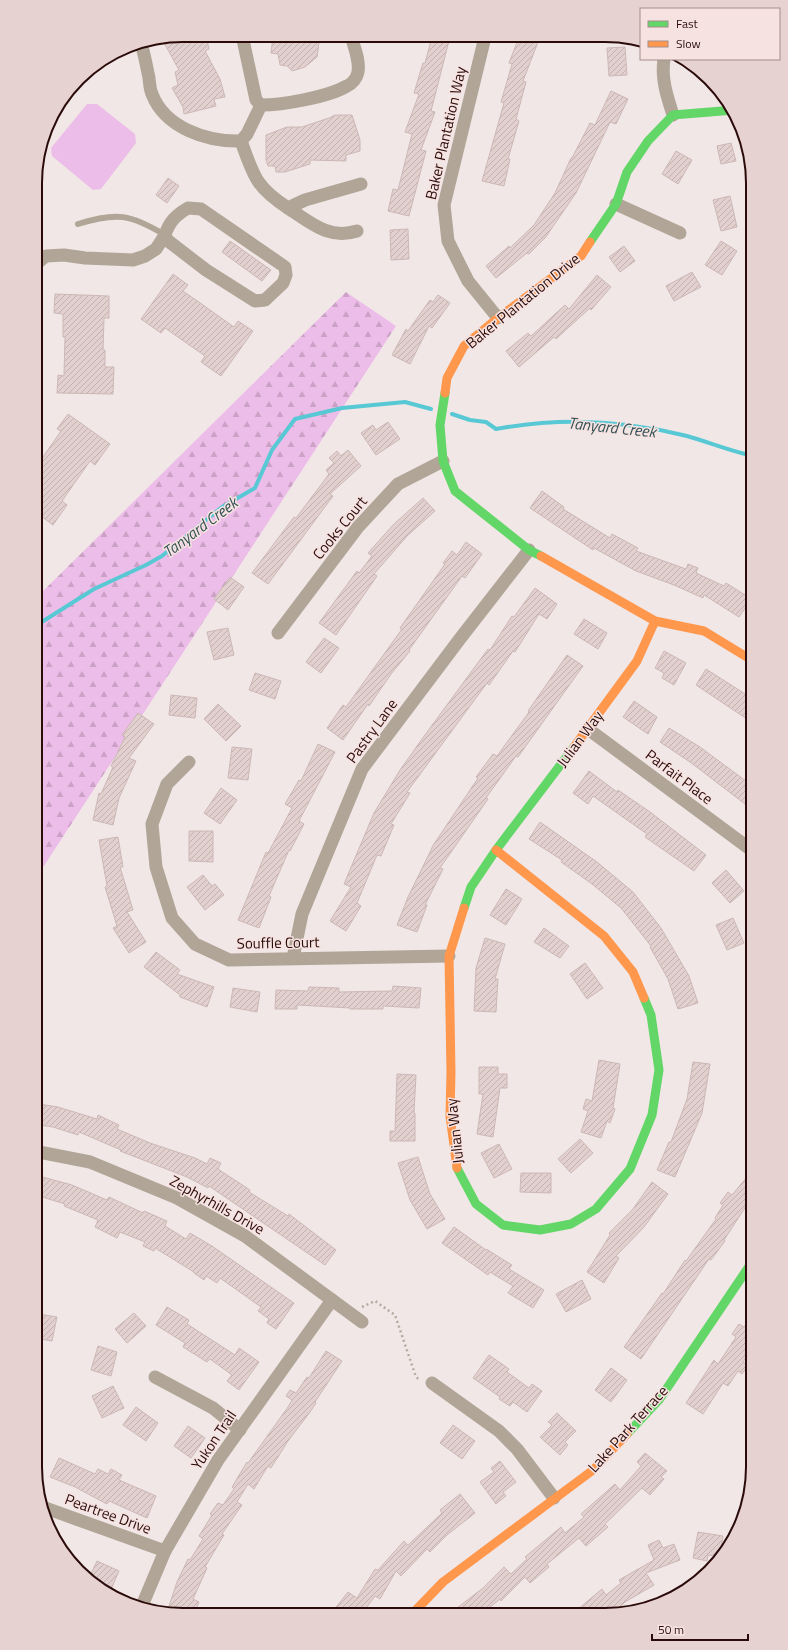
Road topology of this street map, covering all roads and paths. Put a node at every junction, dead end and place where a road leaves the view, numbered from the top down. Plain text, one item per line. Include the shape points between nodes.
1 (243, 42) edge
2 (353, 42) edge
3 (484, 42) edge
4 (142, 48) edge
5 (664, 60) edge
6 (261, 104) junction
7 (726, 111) edge
8 (673, 115) junction
9 (241, 141) junction
10 (361, 184) dead end
11 (616, 204) junction
12 (288, 208) junction
13 (78, 224) dead end
14 (357, 230) dead end
15 (680, 233) dead end
16 (165, 235) junction
17 (42, 259) edge
18 (498, 318) junction
19 (442, 461) junction
20 (529, 550) junction
21 (655, 621) junction
22 (278, 633) dead end
23 (746, 657) edge
24 (588, 729) junction
25 (189, 762) dead end
26 (746, 847) edge
27 (496, 850) junction
28 (449, 956) junction
29 (293, 958) junction
30 (42, 1153) edge
31 (746, 1271) edge
32 (332, 1300) junction
33 (357, 1319) joint
34 (155, 1377) dead end
35 (432, 1383) joint
36 (240, 1430) junction
37 (554, 1498) junction
38 (48, 1509) edge
39 (165, 1551) junction
40 (143, 1602) edge
41 (418, 1608) edge

1 - 6 street via 254,94
2 - 6 street via 358,72 348,86 319,96 273,105
3 - 18 street, Baker Plantation Way via 444,205 448,240 468,281
4 - 9 street via 151,93 158,106 171,120 190,132 205,137 228,142
5 - 8 street via 662,73
6 - 9 street
7 - 8 street
8 - 11 street, Baker Plantation Drive via 648,141 627,172
9 - 12 street via 252,173 259,184 270,196
10 - 12 street via 304,200
11 - 15 street
11 - 18 street, Baker Plantation Drive via 581,256
12 - 14 street via 331,233 345,234
13 - 16 lane via 101,217 118,216 146,223
16 - 16 street via 176,215 188,208 201,209 285,267 286,275 283,283 265,300 255,301 206,270 167,240
16 - 17 street via 156,249 133,260 64,255 46,256
18 - 19 street, Baker Plantation Drive via 464,346 447,378 440,425
19 - 20 street, Baker Plantation Drive via 455,491
19 - 22 street, Cooks Court via 398,484 358,527
20 - 21 street, Baker Plantation Drive
20 - 29 street, Pastry Lane via 362,769 302,914
21 - 23 street, Baker Plantation Drive via 704,631
21 - 24 street, Julian Way via 637,661
24 - 26 street, Parfait Place
24 - 27 street, Julian Way
25 - 29 street, Souffle Court via 167,784 152,824 156,867 172,918 195,944 229,960
27 - 28 street, Julian Way via 471,888
27 - 28 street, Julian Way via 604,936 633,972 651,1015 659,1070 652,1115 630,1169 596,1208 570,1224 540,1230 502,1225 476,1204 456,1166 450,1116
28 - 29 street, Souffle Court
30 - 32 street, Zephyrhills Drive via 90,1162 177,1198 245,1236
31 - 37 street, Lake Park Terrace via 659,1400 593,1470
32 - 33 street, Zephyrhills Drive
32 - 36 street, Yukon Trail
33 - 35 path via 357,1309 375,1301 395,1315 416,1377 429,1387
34 - 36 street via 213,1408
35 - 37 street via 499,1431 517,1449
36 - 39 street, Yukon Trail via 218,1460
37 - 41 street, Lake Park Terrace via 443,1582
38 - 39 street, Peartree Drive
39 - 40 street, Yukon Trail

